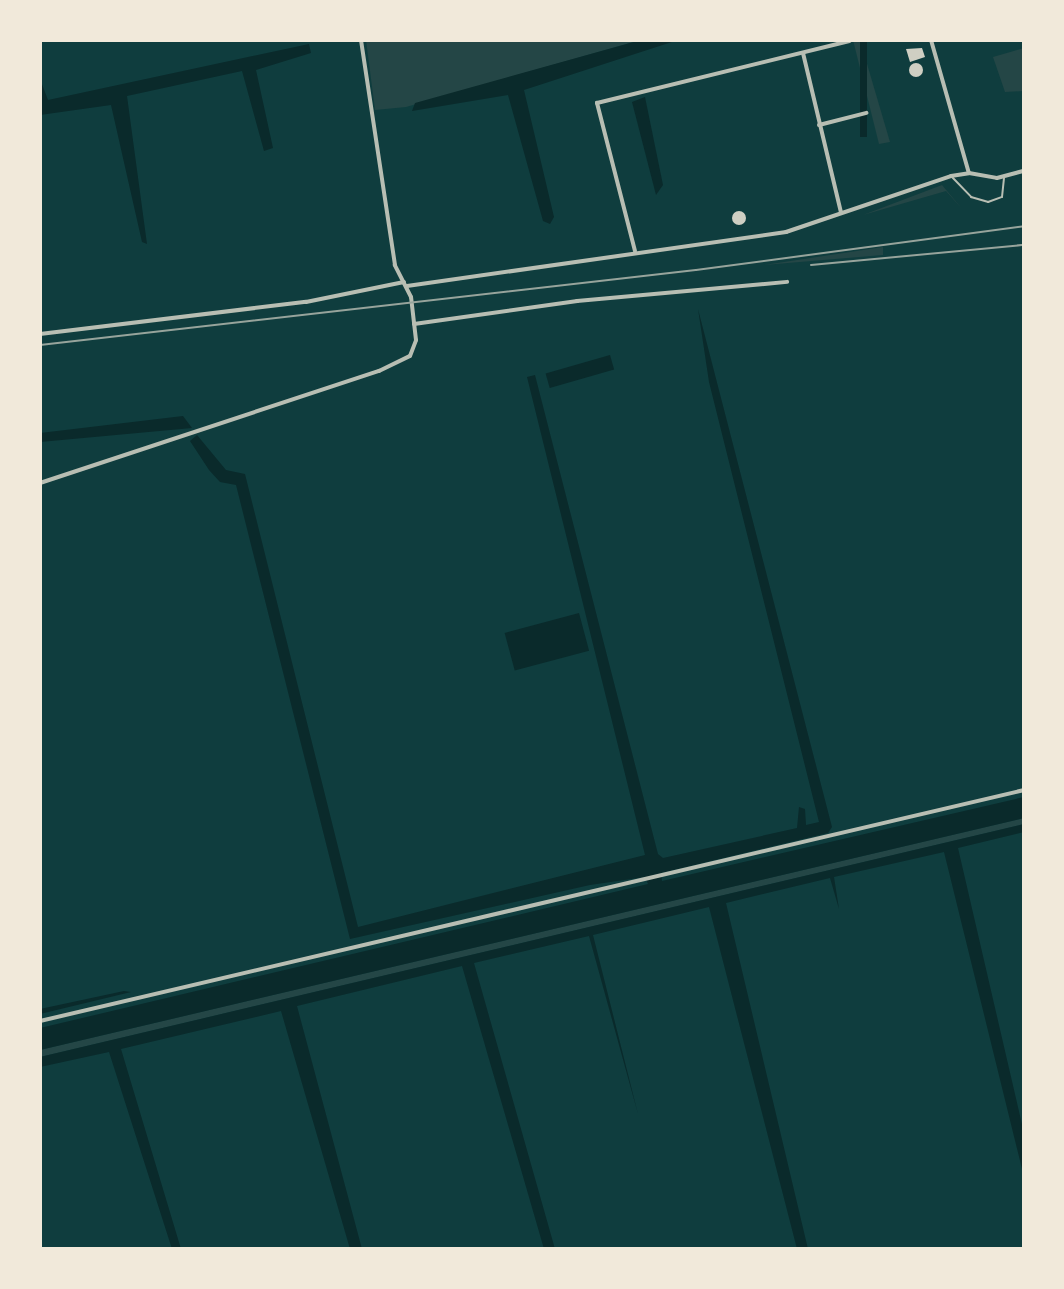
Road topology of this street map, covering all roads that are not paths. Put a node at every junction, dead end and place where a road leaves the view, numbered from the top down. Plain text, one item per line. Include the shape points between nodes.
1 (361, 40) edge
2 (931, 40) edge
3 (849, 41) edge
4 (803, 53) junction
5 (866, 113) dead end
6 (819, 125) junction
7 (1024, 171) edge
8 (969, 173) junction
9 (951, 176) junction
10 (1004, 178) junction
11 (841, 213) junction
12 (635, 251) junction
13 (787, 282) dead end
14 (406, 284) junction
15 (414, 324) junction
16 (40, 334) edge
17 (40, 483) edge
18 (1024, 790) edge
19 (40, 1021) edge

1 - 14 street via 391,245
2 - 8 street
3 - 4 street
4 - 6 street
4 - 12 street via 597,103
5 - 6 street
6 - 11 street
7 - 10 street
8 - 9 street
8 - 10 street
9 - 10 lane via 971,197 988,202 1002,197
9 - 11 street
11 - 12 street via 786,232
12 - 14 street
13 - 15 street via 591,299
14 - 15 street
14 - 16 street via 306,302
15 - 17 street via 414,347 396,365
18 - 19 street

